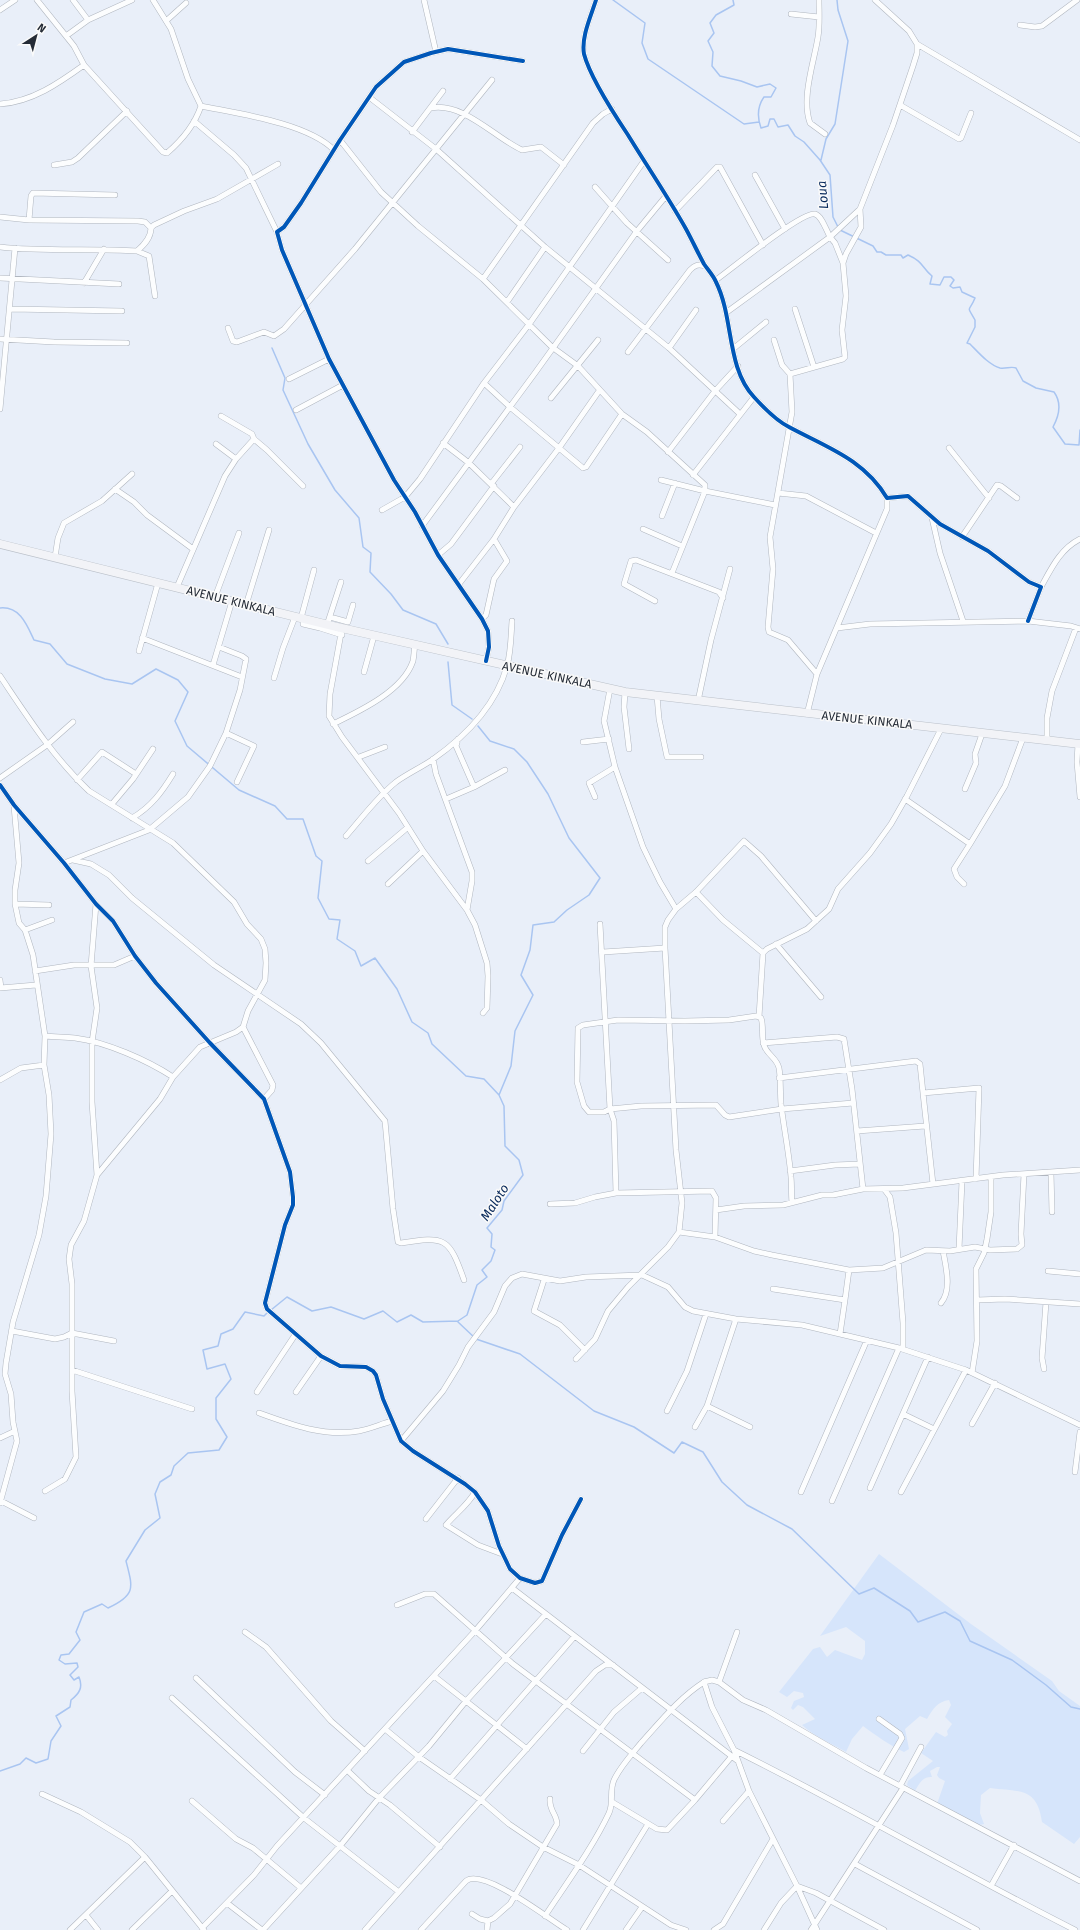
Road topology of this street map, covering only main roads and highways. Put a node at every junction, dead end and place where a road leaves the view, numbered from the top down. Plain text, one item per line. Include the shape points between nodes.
1 (0, 544) edge
2 (1079, 744) edge

1 - 2 main road, AVENUE KINKALA via 299,620 324,623 625,692

